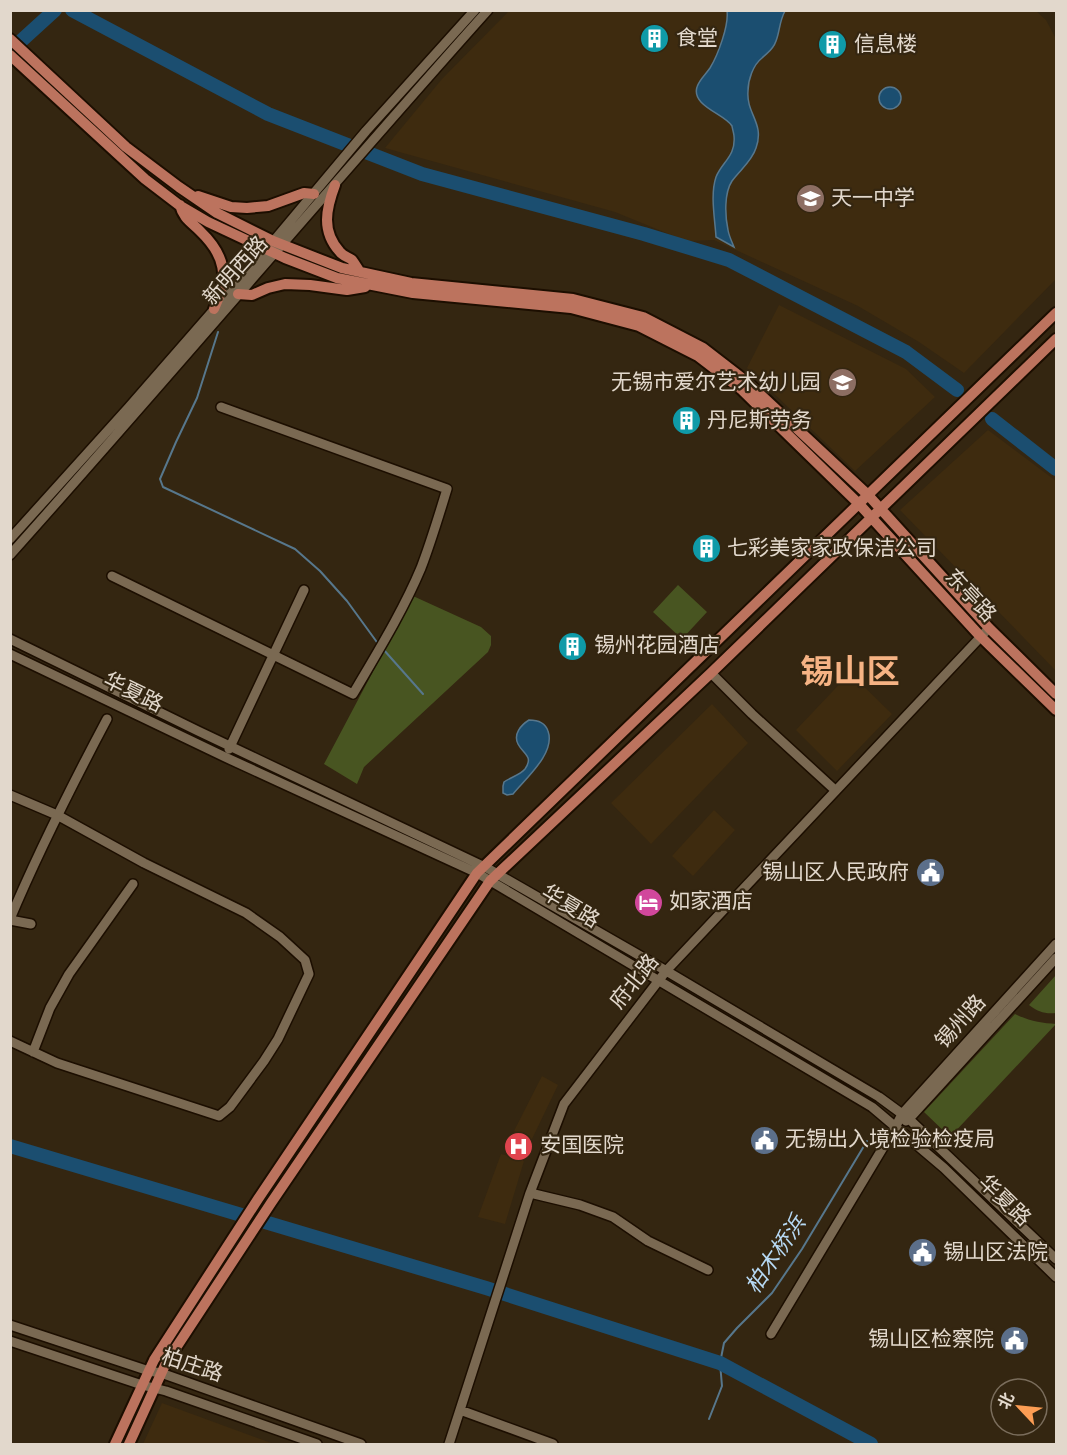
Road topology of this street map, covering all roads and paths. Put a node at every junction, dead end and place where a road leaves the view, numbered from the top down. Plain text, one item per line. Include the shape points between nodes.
1 (475, 10) edge
2 (488, 10) edge
3 (10, 39) edge
4 (10, 55) edge
5 (335, 185) junction
6 (179, 188) junction
7 (314, 194) junction
8 (179, 205) junction
9 (274, 247) junction
10 (360, 272) junction
11 (372, 286) junction
12 (238, 294) junction
13 (214, 309) junction
14 (1056, 313) edge
15 (1056, 339) edge
16 (221, 407) dead end
17 (868, 495) junction
18 (859, 504) junction
19 (880, 508) junction
20 (870, 517) junction
21 (10, 539) edge
22 (10, 555) edge
23 (112, 576) dead end
24 (304, 591) dead end
25 (985, 632) junction
26 (10, 639) edge
27 (10, 654) edge
28 (273, 655) junction
29 (711, 673) junction
30 (1056, 694) edge
31 (1056, 710) edge
32 (107, 719) dead end
33 (230, 746) junction
34 (225, 757) junction
35 (835, 790) junction
36 (10, 795) edge
37 (57, 815) junction
38 (480, 870) junction
39 (494, 877) junction
40 (133, 884) dead end
41 (10, 919) edge
42 (31, 924) dead end
43 (1056, 944) edge
44 (1056, 958) edge
45 (666, 971) junction
46 (657, 980) junction
47 (10, 1041) edge
48 (33, 1052) junction
49 (906, 1117) junction
50 (896, 1126) junction
51 (530, 1193) junction
52 (1056, 1259) edge
53 (708, 1270) dead end
54 (1056, 1277) edge
55 (10, 1325) edge
56 (771, 1335) dead end
57 (10, 1341) edge
58 (149, 1371) junction
59 (161, 1373) junction
60 (142, 1385) junction
61 (154, 1388) junction
62 (460, 1410) junction
63 (115, 1444) edge
64 (129, 1444) edge
65 (317, 1444) edge
66 (361, 1444) edge
67 (449, 1444) edge
68 (553, 1444) edge

1 - 7 street, 新明西路
2 - 5 street, 新明西路
3 - 6 main road via 126,147
4 - 8 main road via 145,179
5 - 9 street, 新明西路
5 - 10 main road via 329,202 328,230 336,247
6 - 7 main road via 231,207 247,208 268,206 304,193
6 - 9 main road
7 - 9 street, 新明西路
8 - 9 main road via 208,222
8 - 13 main road via 182,214 214,246 223,268 221,295
9 - 10 main road, 东亭路
9 - 11 main road via 285,258 337,278
9 - 12 street, 新明西路
9 - 13 street, 新明西路
10 - 17 main road, 东亭路 via 411,283 573,299 643,317 703,348 747,382
11 - 12 main road via 347,290 285,284 252,295
11 - 18 main road, 东亭路 via 571,308 639,326 698,356 741,389
12 - 22 street, 新明西路
13 - 21 street, 新明西路
14 - 17 main road
15 - 19 main road
16 - 28 street via 447,489 404,604 352,694
17 - 18 main road
17 - 19 main road, 东亭路
18 - 20 main road, 东亭路
18 - 38 main road
19 - 20 main road
19 - 25 main road, 东亭路
20 - 25 main road, 东亭路
20 - 29 main road
23 - 28 street
24 - 28 street
25 - 30 main road, 东亭路
25 - 31 main road, 东亭路
25 - 35 street, 府北路
26 - 33 street, 华夏路
27 - 34 street, 华夏路
28 - 33 street
29 - 35 street
29 - 39 main road
32 - 37 street
33 - 34 street
33 - 38 street, 华夏路
34 - 38 street, 华夏路
35 - 45 street, 府北路
36 - 37 street
37 - 41 street
37 - 48 street via 246,913 304,960 309,974 273,1047 230,1107 219,1116
38 - 39 street, 华夏路
38 - 58 main road via 258,1199
39 - 45 street, 华夏路
39 - 46 street, 华夏路
39 - 59 main road via 271,1203
40 - 48 street via 69,974 50,1008
41 - 42 street
43 - 49 street, 锡州路
44 - 49 street, 锡州路
45 - 46 street, 府北路
45 - 49 street, 华夏路 via 879,1097
46 - 50 street, 华夏路 via 872,1107
46 - 51 street, 府北路 via 564,1104
47 - 48 street
49 - 50 street, 锡州路
49 - 52 street, 华夏路
50 - 54 street, 华夏路
50 - 56 street, 锡州路
51 - 53 street via 580,1204 613,1217 648,1241
51 - 62 street, 府北路
55 - 58 street, 柏庄路
57 - 60 street, 柏庄路
58 - 59 street, 柏庄路
58 - 60 main road
59 - 61 main road
59 - 66 street, 柏庄路
60 - 61 street, 柏庄路
60 - 63 main road
61 - 64 main road
61 - 65 street, 柏庄路
62 - 67 street, 府北路
62 - 68 street

